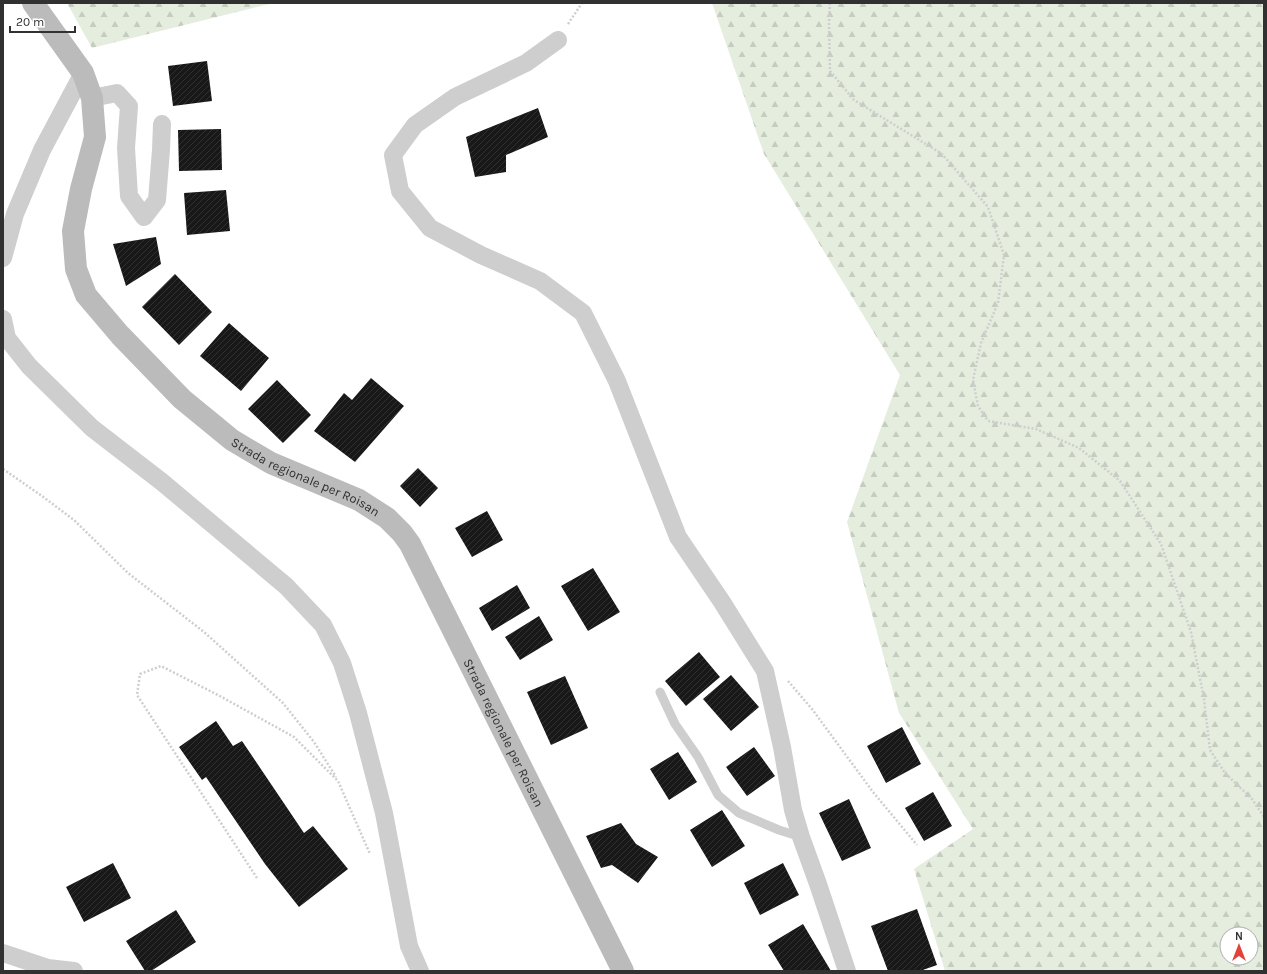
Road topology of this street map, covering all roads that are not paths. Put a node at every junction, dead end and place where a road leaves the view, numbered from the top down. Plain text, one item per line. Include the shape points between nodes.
1 (34, 3) edge
2 (558, 40) road end
3 (83, 73) junction
4 (92, 98) junction
5 (162, 124) dead end
6 (3, 258) edge
7 (3, 319) edge
8 (660, 692) dead end
9 (801, 836) junction
10 (3, 953) edge
11 (74, 971) edge
12 (420, 971) edge
13 (623, 971) edge
14 (847, 971) edge

1 - 3 main road, Strada regionale per Roisan
2 - 9 street via 526,63 455,97 414,125 394,155 400,191 430,228 481,255 540,281 584,313 617,381 678,537 765,671 793,810
3 - 4 main road, Strada regionale per Roisan
3 - 6 street via 42,150 15,214
4 - 5 street via 117,93 129,106 126,148 129,196 144,217 157,200
4 - 13 main road, Strada regionale per Roisan via 95,137 73,231 76,269 86,295 120,335 182,399 232,440 272,463 359,500 387,518 402,533 410,544
7 - 12 street via 7,338 29,366 92,428 162,482 286,586 324,625 342,663 358,712 384,813 409,946
8 - 9 lane via 675,724 698,757 718,795 739,813 779,830
9 - 14 street
10 - 11 street via 48,968

